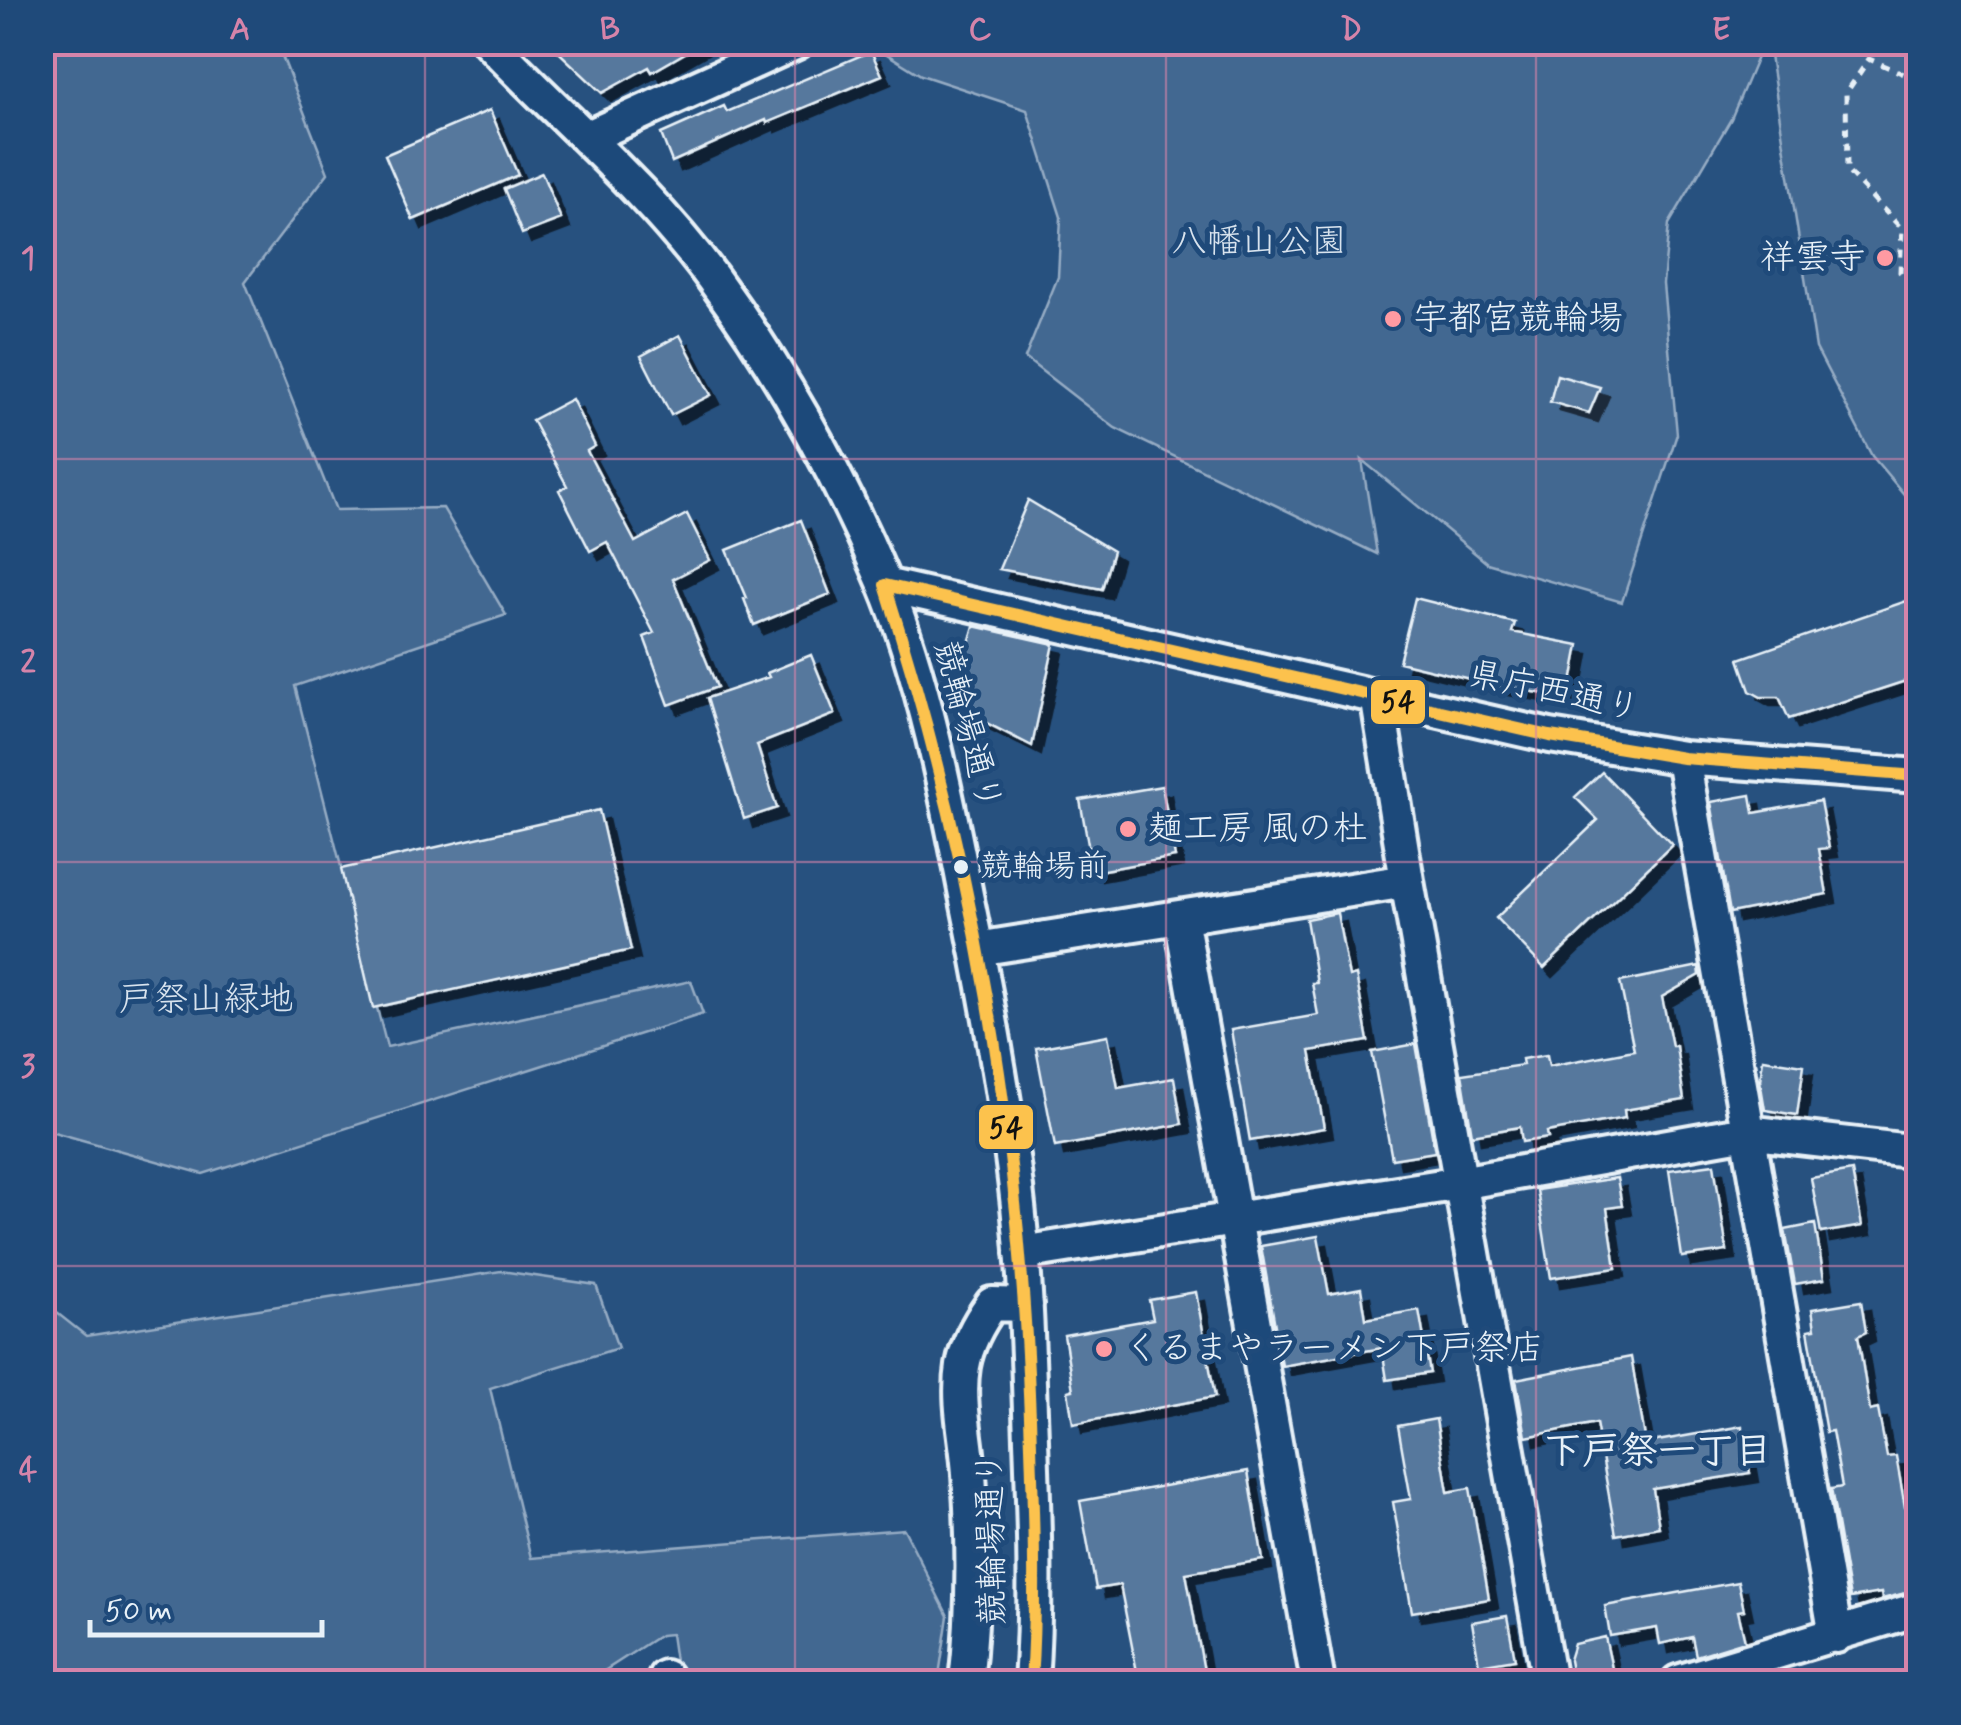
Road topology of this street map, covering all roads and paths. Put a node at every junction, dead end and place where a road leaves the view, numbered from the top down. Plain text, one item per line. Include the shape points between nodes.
1 (489, 42) edge
2 (797, 42) edge
3 (1918, 80) edge
4 (586, 138) junction
5 (1918, 292) edge
6 (886, 586) junction
7 (1377, 695) junction
8 (1684, 758) junction
9 (1918, 776) edge
10 (1406, 881) junction
11 (1181, 916) junction
12 (977, 949) junction
13 (1747, 1132) junction
14 (1918, 1152) edge
15 (1460, 1183) junction
16 (1234, 1219) junction
17 (1022, 1253) junction
18 (1026, 1304) junction
19 (1918, 1609) edge
20 (1836, 1636) junction
21 (966, 1682) edge
22 (1031, 1682) edge
23 (1318, 1682) edge
24 (1549, 1682) edge
25 (1678, 1682) edge

1 - 4 street, 競輪場通り
2 - 4 street
3 - 5 path via 1869,59 1846,93 1847,172 1902,229 1900,272
4 - 6 street, 競輪場通り via 714,279 804,420
6 - 7 street, 県庁西通り
6 - 12 street, 競輪場通り via 940,773
7 - 8 street, 県庁西通り via 1550,736
7 - 10 street
8 - 9 street, 県庁西通り
8 - 13 street
10 - 11 street
10 - 15 street
11 - 12 street
11 - 16 street
12 - 17 street, 競輪場通り
13 - 14 street
13 - 15 street
13 - 20 street
15 - 16 street
15 - 24 street
16 - 17 street
16 - 23 street
17 - 18 street, 競輪場通り
18 - 21 street via 992,1304 963,1365 973,1624
18 - 22 street, 競輪場通り via 1036,1579
19 - 20 street
20 - 25 street

